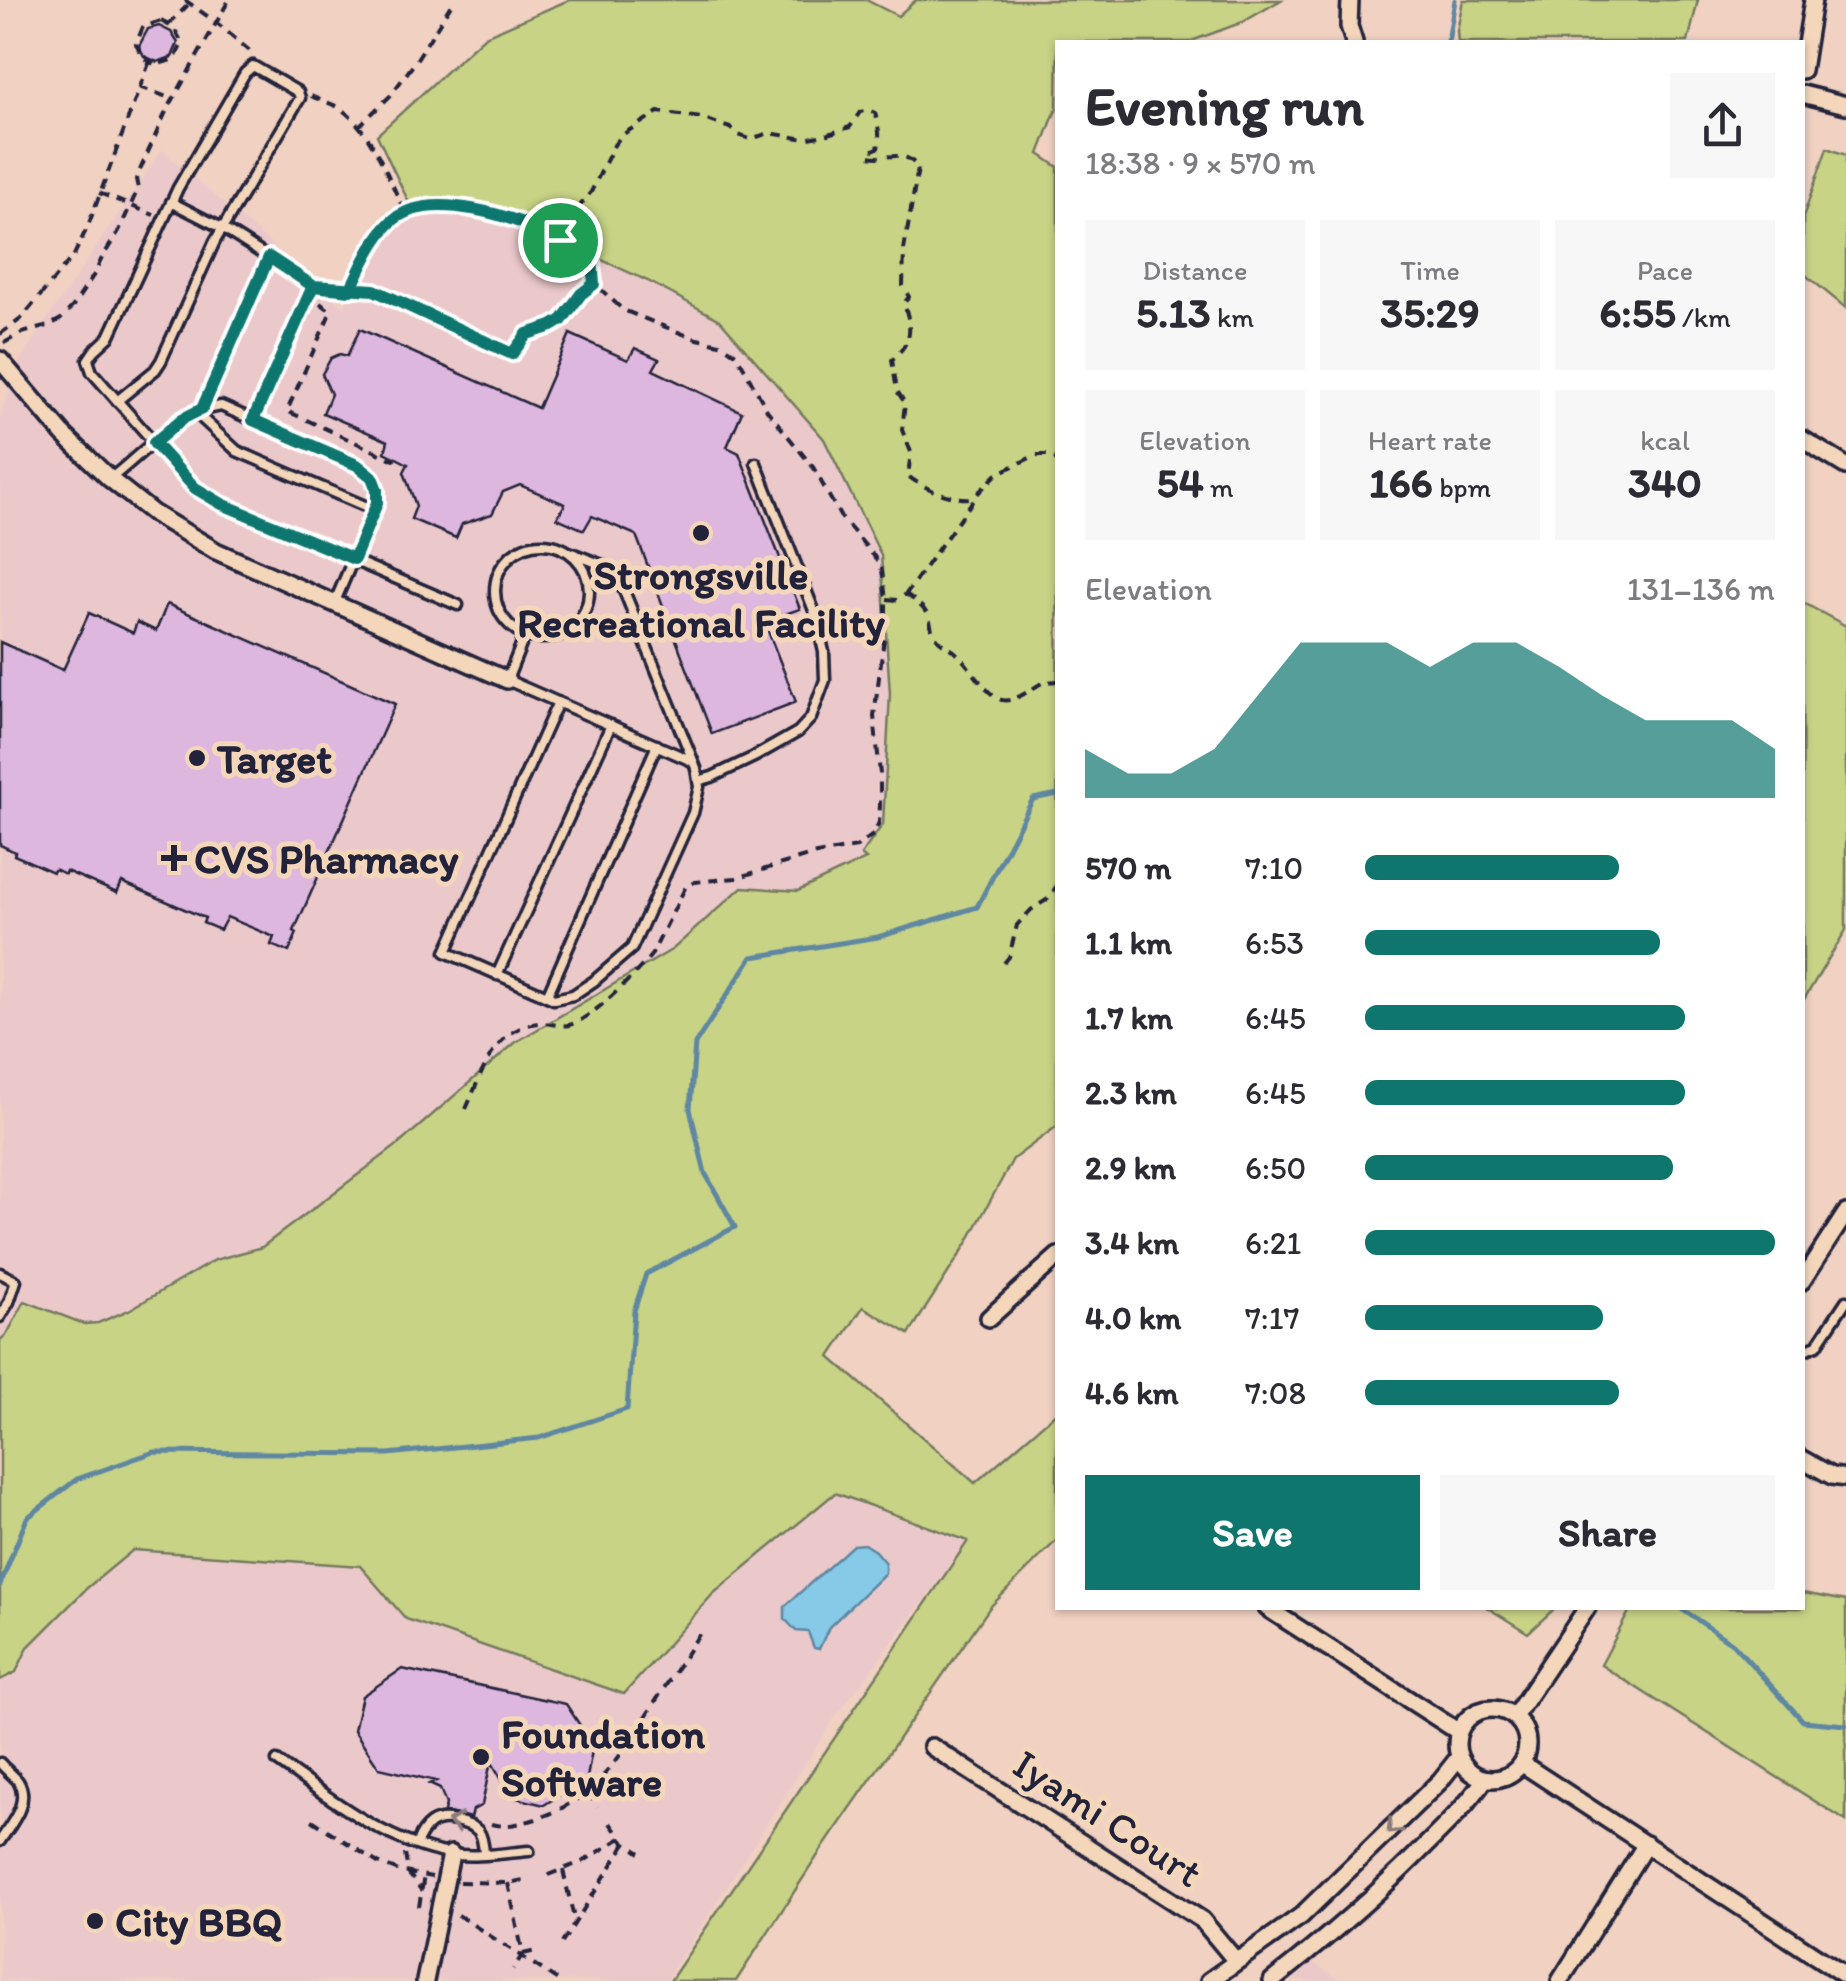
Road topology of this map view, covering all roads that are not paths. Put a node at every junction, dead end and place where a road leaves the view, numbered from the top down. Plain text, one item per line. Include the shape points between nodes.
1 (1350, 0) edge
2 (1814, 0) edge
3 (1353, 40) edge
4 (1805, 52) edge
5 (1805, 95) edge
6 (1846, 105) edge
7 (171, 202) junction
8 (222, 228) junction
9 (269, 257) junction
10 (313, 286) junction
11 (512, 354) road end
12 (0, 360) edge
13 (117, 401) junction
14 (199, 410) junction
15 (253, 420) junction
16 (1805, 442) edge
17 (154, 443) junction
18 (756, 463) dead end
19 (1846, 466) edge
20 (110, 480) junction
21 (374, 510) junction
22 (564, 550) junction
23 (354, 559) junction
24 (334, 604) junction
25 (458, 605) dead end
26 (525, 635) junction
27 (508, 680) junction
28 (558, 702) junction
29 (610, 725) junction
30 (657, 745) junction
31 (694, 762) junction
32 (698, 781) junction
33 (497, 975) junction
34 (547, 996) junction
35 (1846, 1213) edge
36 (1840, 1236) edge
37 (1055, 1259) edge
38 (0, 1274) edge
39 (1805, 1277) edge
40 (1846, 1301) edge
41 (0, 1317) edge
42 (989, 1318) dead end
43 (1805, 1350) edge
44 (1805, 1461) edge
45 (1846, 1478) edge
46 (1270, 1610) edge
47 (1586, 1610) edge
48 (1514, 1717) junction
49 (1460, 1732) junction
50 (932, 1747) dead end
51 (1459, 1757) junction
52 (278, 1761) dead end
53 (0, 1763) edge
54 (1521, 1763) junction
55 (1485, 1778) junction
56 (0, 1841) edge
57 (416, 1844) junction
58 (1646, 1844) junction
59 (529, 1850) dead end
60 (451, 1854) junction
61 (484, 1855) junction
62 (1236, 1961) junction
63 (1846, 1976) edge
64 (425, 1981) edge
65 (1209, 1981) edge
66 (1272, 1981) edge
67 (1560, 1981) edge

1 - 3 street
2 - 4 street
5 - 6 street
7 - 8 lane
7 - 8 lane via 254,66 300,98
7 - 13 lane via 109,337 88,360
8 - 9 lane
8 - 13 lane via 162,361
9 - 10 lane
9 - 14 lane
10 - 11 lane via 374,290
10 - 15 lane
12 - 20 street
13 - 17 lane
14 - 15 lane via 221,406
14 - 17 lane
14 - 21 lane via 237,451
15 - 21 lane via 357,465 377,490
16 - 19 street
17 - 20 lane
17 - 23 lane via 195,488 222,504
18 - 32 lane via 815,613 824,680 811,718 798,732
20 - 24 street via 216,551
21 - 23 lane
22 - 26 lane via 589,584 582,616 557,636
22 - 26 lane via 527,547 500,572 498,608
22 - 31 lane via 610,568 620,581
23 - 24 lane
23 - 25 lane
24 - 27 street
26 - 27 lane
27 - 28 lane
28 - 29 lane
28 - 33 lane via 446,952
29 - 30 lane
29 - 33 lane
30 - 31 lane
30 - 34 lane
31 - 32 lane
32 - 34 lane via 694,813 632,948 573,995
33 - 34 lane
35 - 36 street
36 - 39 street
37 - 42 street
38 - 41 lane via 16,1281
40 - 43 lane via 1817,1345
44 - 45 street
46 - 49 street
47 - 48 street
48 - 49 street via 1482,1711
48 - 54 street via 1526,1737
49 - 51 street
50 - 62 street, Iyami Court via 1202,1920
51 - 55 street
51 -> 62 street via 1301,1916
52 - 57 lane via 372,1824
53 - 56 lane via 23,1796
54 - 55 street via 1508,1776
54 - 58 street
55 - 66 street via 1391,1880
57 - 60 lane
61 -> 57 lane via 480,1832 443,1818 428,1825
58 - 63 street
58 - 67 street
59 - 61 lane
60 - 61 lane
60 - 64 street
62 - 65 street

